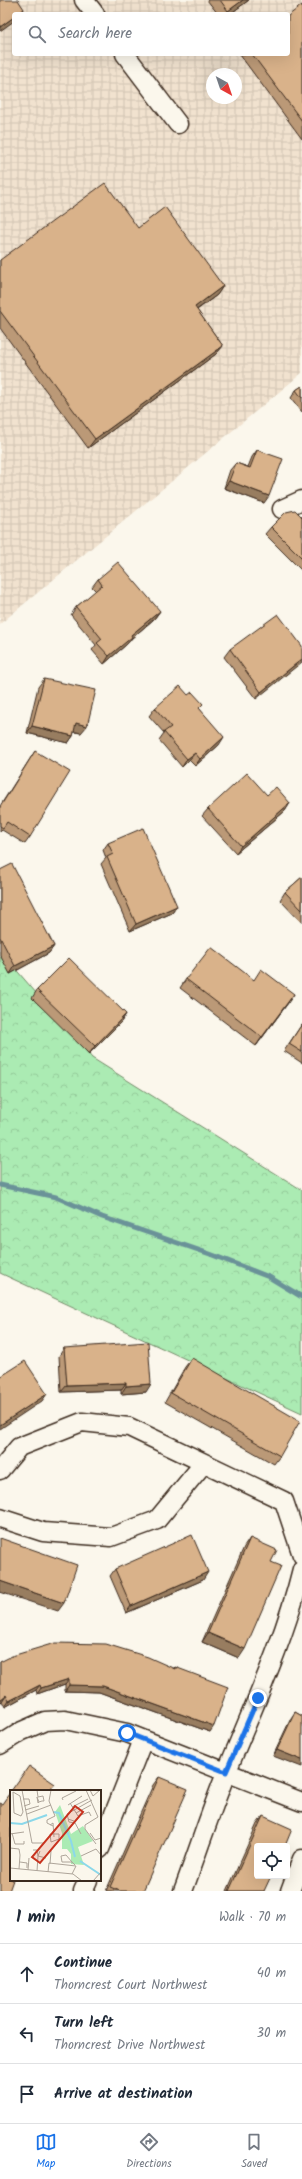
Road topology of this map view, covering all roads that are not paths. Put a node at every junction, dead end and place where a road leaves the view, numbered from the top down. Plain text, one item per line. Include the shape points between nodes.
1 (84, 0) edge
2 (93, 12) edge
3 (127, 56) edge
4 (178, 124) dead end
5 (302, 500) edge
6 (282, 509) dead end
7 (204, 1463) junction
8 (0, 1470) edge
9 (0, 1518) edge
10 (302, 1555) edge
11 (302, 1569) edge
12 (143, 1740) junction
13 (0, 1745) edge
14 (226, 1772) junction
15 (302, 1802) edge
16 (101, 1846) edge
17 (302, 1859) edge
18 (88, 1881) edge
19 (83, 1891) edge
20 (184, 1891) edge
21 (290, 1891) edge

1 - 2 street
3 - 4 street
5 - 6 street
7 - 8 street via 129,1427 82,1422 19,1447
7 - 9 street via 157,1520 111,1537 43,1532
7 - 10 street via 284,1501
11 - 14 street via 294,1602 258,1698
12 - 13 street via 127,1733 65,1720 45,1721
12 - 14 street
12 - 16 street
14 - 15 street
14 - 20 street
17 - 21 street
18 - 19 street

